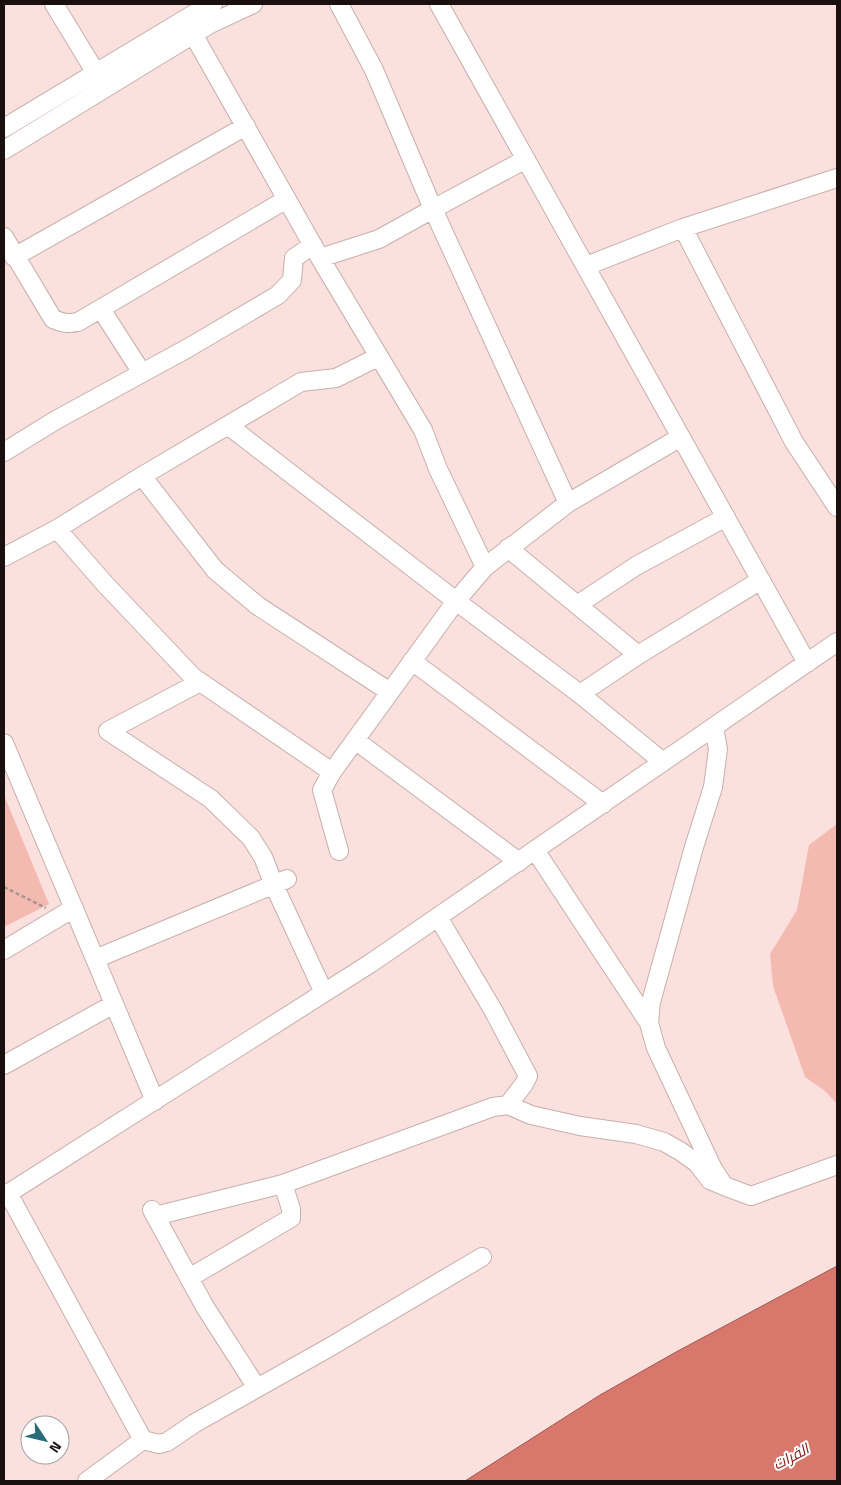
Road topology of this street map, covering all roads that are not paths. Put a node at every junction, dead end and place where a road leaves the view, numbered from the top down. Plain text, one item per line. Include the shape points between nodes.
1 (54, 4) edge
2 (213, 4) edge
3 (253, 4) edge
4 (340, 4) edge
5 (439, 4) edge
6 (193, 34) junction
7 (131, 62) junction
8 (96, 73) junction
9 (246, 126) junction
10 (4, 128) edge
11 (4, 150) edge
12 (526, 159) junction
13 (837, 178) edge
14 (287, 199) junction
15 (433, 209) junction
16 (683, 228) junction
17 (4, 237) edge
18 (316, 251) junction
19 (14, 257) junction
20 (586, 266) junction
21 (101, 309) junction
22 (378, 357) junction
23 (142, 373) junction
24 (229, 426) junction
25 (681, 437) junction
26 (4, 452) edge
27 (142, 476) junction
28 (568, 503) junction
29 (837, 507) edge
30 (726, 517) junction
31 (56, 528) junction
32 (508, 548) junction
33 (4, 557) edge
34 (485, 567) junction
35 (761, 580) junction
36 (456, 601) junction
37 (577, 605) junction
38 (837, 642) edge
39 (638, 655) junction
40 (412, 661) junction
41 (807, 663) junction
42 (200, 682) junction
43 (390, 692) junction
44 (580, 694) junction
45 (714, 727) junction
46 (355, 740) junction
47 (4, 743) edge
48 (663, 762) junction
49 (332, 772) junction
50 (603, 804) junction
51 (535, 850) junction
52 (339, 852) dead end
53 (519, 862) junction
54 (280, 882) junction
55 (67, 912) junction
56 (438, 917) junction
57 (4, 950) edge
58 (95, 959) junction
59 (324, 993) junction
60 (114, 1004) junction
61 (649, 1023) junction
62 (4, 1065) edge
63 (155, 1101) junction
64 (508, 1105) junction
65 (837, 1165) edge
66 (283, 1184) junction
67 (724, 1186) junction
68 (6, 1194) edge
69 (482, 1257) dead end
70 (189, 1278) junction
71 (257, 1388) junction
72 (143, 1440) junction
73 (87, 1481) edge

1 - 8 street
2 - 7 street via 197,12
3 - 6 street
4 - 15 street via 374,70
5 - 12 street
6 - 7 street
6 - 9 street
7 - 8 street
7 - 11 street
8 - 10 street
9 - 14 street
9 - 19 street
12 - 15 street
12 - 20 street
13 - 16 street
14 - 18 street
14 - 21 street
15 - 18 street via 379,239
15 - 28 street
16 - 20 street
16 - 29 street via 794,442
17 - 19 street
18 - 22 street
18 - 23 street via 294,258 292,280 278,295
19 - 21 street via 53,319 66,324 78,322
20 - 25 street
21 - 23 street
22 - 24 street via 336,378 301,382
22 - 34 street via 423,430
23 - 26 street
24 - 27 street
24 - 36 street
25 - 28 street
25 - 30 street
27 - 31 street
27 - 43 street via 215,570 258,606
28 - 32 street
30 - 35 street
30 - 37 street via 636,566
31 - 33 street
31 - 42 street
32 - 34 street
32 - 37 street
34 - 36 street
35 - 39 street
35 - 41 street
36 - 40 street
36 - 44 street
37 - 39 street
38 - 41 street
39 - 44 street
40 - 43 street
40 - 50 street
41 - 45 street
42 - 49 street
42 - 54 street via 108,730 211,799 251,838
43 - 46 street
44 - 48 street
45 - 48 street
45 - 61 street via 718,749 713,787 650,1002
46 - 49 street
46 - 53 street
47 - 55 street
48 - 50 street
49 - 52 street via 322,790
50 - 51 street
51 - 53 street
51 - 61 street
53 - 56 street
54 - 58 street
54 - 59 street
55 - 57 street
55 - 58 street
56 - 59 street
56 - 64 street via 528,1076
58 - 60 street
59 - 63 street
60 - 62 street
60 - 63 street
61 - 67 street via 656,1048
63 - 68 street
64 - 66 street via 493,1107
64 - 67 street via 580,1126 636,1134 664,1142 697,1163 710,1180
65 - 67 street via 751,1196
66 - 70 street via 292,1209 291,1218
66 - 70 street via 154,1213
68 - 72 street
69 - 71 street
70 - 71 street
71 - 72 street via 167,1442 159,1444
72 - 73 street

